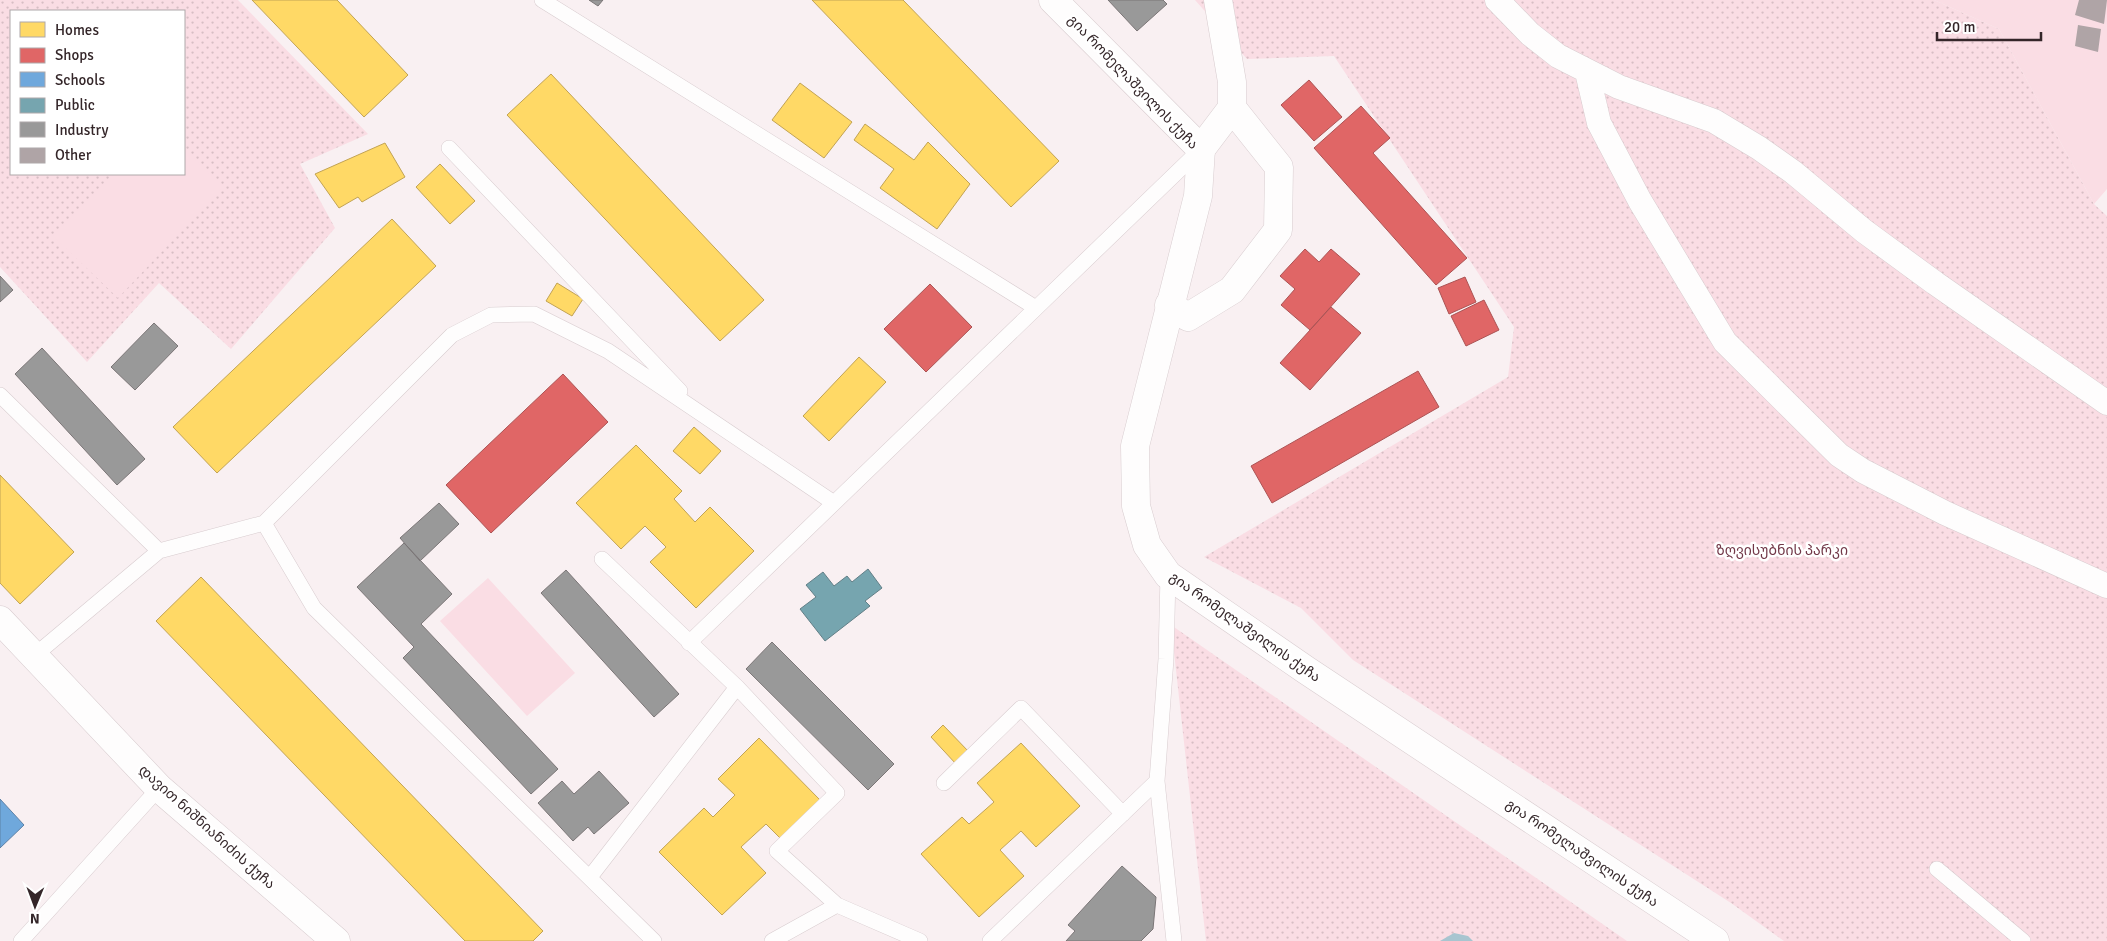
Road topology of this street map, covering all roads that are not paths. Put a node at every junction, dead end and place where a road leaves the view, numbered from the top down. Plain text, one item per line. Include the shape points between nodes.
1 (542, 0) edge
2 (1053, 0) edge
3 (1218, 0) edge
4 (1497, 0) edge
5 (1587, 72) junction
6 (1232, 108) junction
7 (449, 148) dead end
8 (1201, 149) junction
9 (1169, 305) junction
10 (1036, 308) junction
11 (0, 395) edge
12 (2107, 403) edge
13 (700, 412) junction
14 (834, 503) junction
15 (264, 523) junction
16 (160, 551) junction
17 (602, 559) dead end
18 (1168, 575) junction
19 (2107, 586) edge
20 (0, 620) edge
21 (689, 643) junction
22 (34, 656) junction
23 (737, 687) junction
24 (1157, 781) junction
25 (944, 783) dead end
26 (159, 788) junction
27 (1123, 814) junction
28 (1937, 869) dead end
29 (590, 877) junction
30 (837, 905) junction
31 (21, 941) edge
32 (336, 941) edge
33 (654, 941) edge
34 (772, 941) edge
35 (920, 941) edge
36 (990, 941) edge
37 (1174, 941) edge
38 (1715, 941) edge
39 (2023, 941) edge

1 - 10 lane
2 - 8 street, გია რომელაშვილის ქუჩა
3 - 6 street via 1232,82
4 - 5 street via 1537,40
5 - 12 street via 1714,121 1759,148 1864,231
5 - 19 street via 1599,123 1640,201 1725,342 1839,455 1863,472 1945,513
6 - 8 street
6 - 9 street via 1279,168 1278,230 1232,290 1188,317
7 - 13 lane
8 - 9 street, გია რომელაშვილის ქუჩა via 1198,196
8 - 10 lane
9 - 18 street, გია რომელაშვილის ქუჩა via 1135,446 1136,506 1147,544
10 - 14 lane
11 - 16 lane
13 - 14 lane
13 - 15 lane via 608,351 534,314 491,315 452,335
14 - 21 lane
15 - 16 lane
15 - 29 lane via 314,608
16 - 22 lane
17 - 21 lane
18 - 24 lane
18 - 38 street, გია რომელაშვილის ქუჩა
20 - 22 street, დავით ნიშნიანიძის ქუჩა
21 - 23 lane
22 - 26 street, დავით ნიშნიანიძის ქუჩა
23 - 29 lane
23 - 30 lane via 838,793 777,851
24 - 27 lane
24 - 37 lane
25 - 27 lane via 1021,708
26 - 31 lane
26 - 32 street, დავით ნიშნიანიძის ქუჩა
27 - 36 lane
28 - 39 lane
29 - 33 lane
30 - 34 lane
30 - 35 lane

